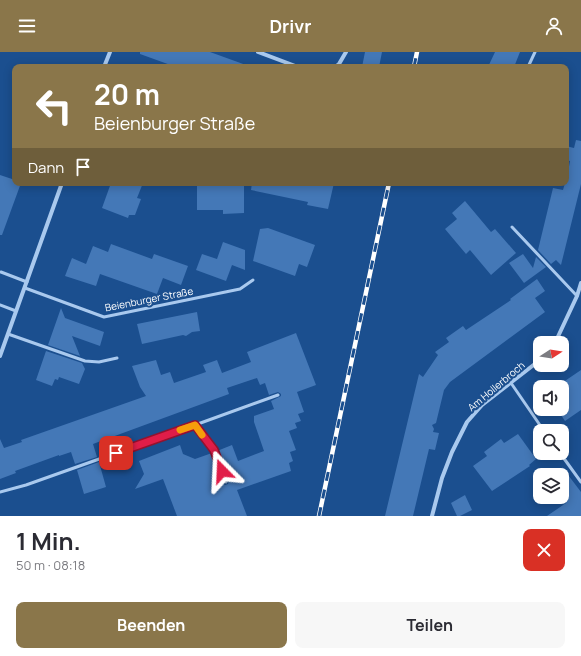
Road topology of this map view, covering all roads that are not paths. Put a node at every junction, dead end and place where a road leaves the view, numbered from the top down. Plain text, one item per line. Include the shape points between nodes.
1 (110, 52) edge
2 (258, 52) edge
3 (346, 52) edge
4 (535, 52) edge
5 (105, 64) edge
6 (290, 64) edge
7 (340, 64) edge
8 (529, 64) edge
9 (61, 186) edge
10 (512, 227) dead end
11 (1, 272) dead end
12 (253, 280) dead end
13 (27, 282) junction
14 (581, 283) edge
15 (25, 288) junction
16 (577, 296) junction
17 (0, 305) edge
18 (16, 311) junction
19 (8, 334) junction
20 (558, 336) edge
21 (0, 356) edge
22 (117, 358) dead end
23 (533, 366) edge
24 (511, 383) junction
25 (278, 395) dead end
26 (539, 424) edge
27 (195, 425) junction
28 (565, 460) edge
29 (226, 482) dead end
30 (581, 482) edge
31 (0, 492) edge
32 (432, 516) edge

1 - 5 street
2 - 6 street
3 - 7 street
4 - 8 lane
9 - 13 street
10 - 16 lane
11 - 13 lane
12 - 15 lane, Beienburger Straße via 240,289 104,318
13 - 15 street
14 - 16 street
15 - 18 street
16 - 20 street
17 - 18 lane
18 - 19 street
19 - 21 street
19 - 22 lane via 85,361 99,362
23 - 24 street, Am Hollerbroch
24 - 26 lane
24 - 32 street, Am Hollerbroch via 482,405 467,422 442,478
25 - 27 lane
27 - 29 lane via 214,450
27 - 31 lane
28 - 30 lane

